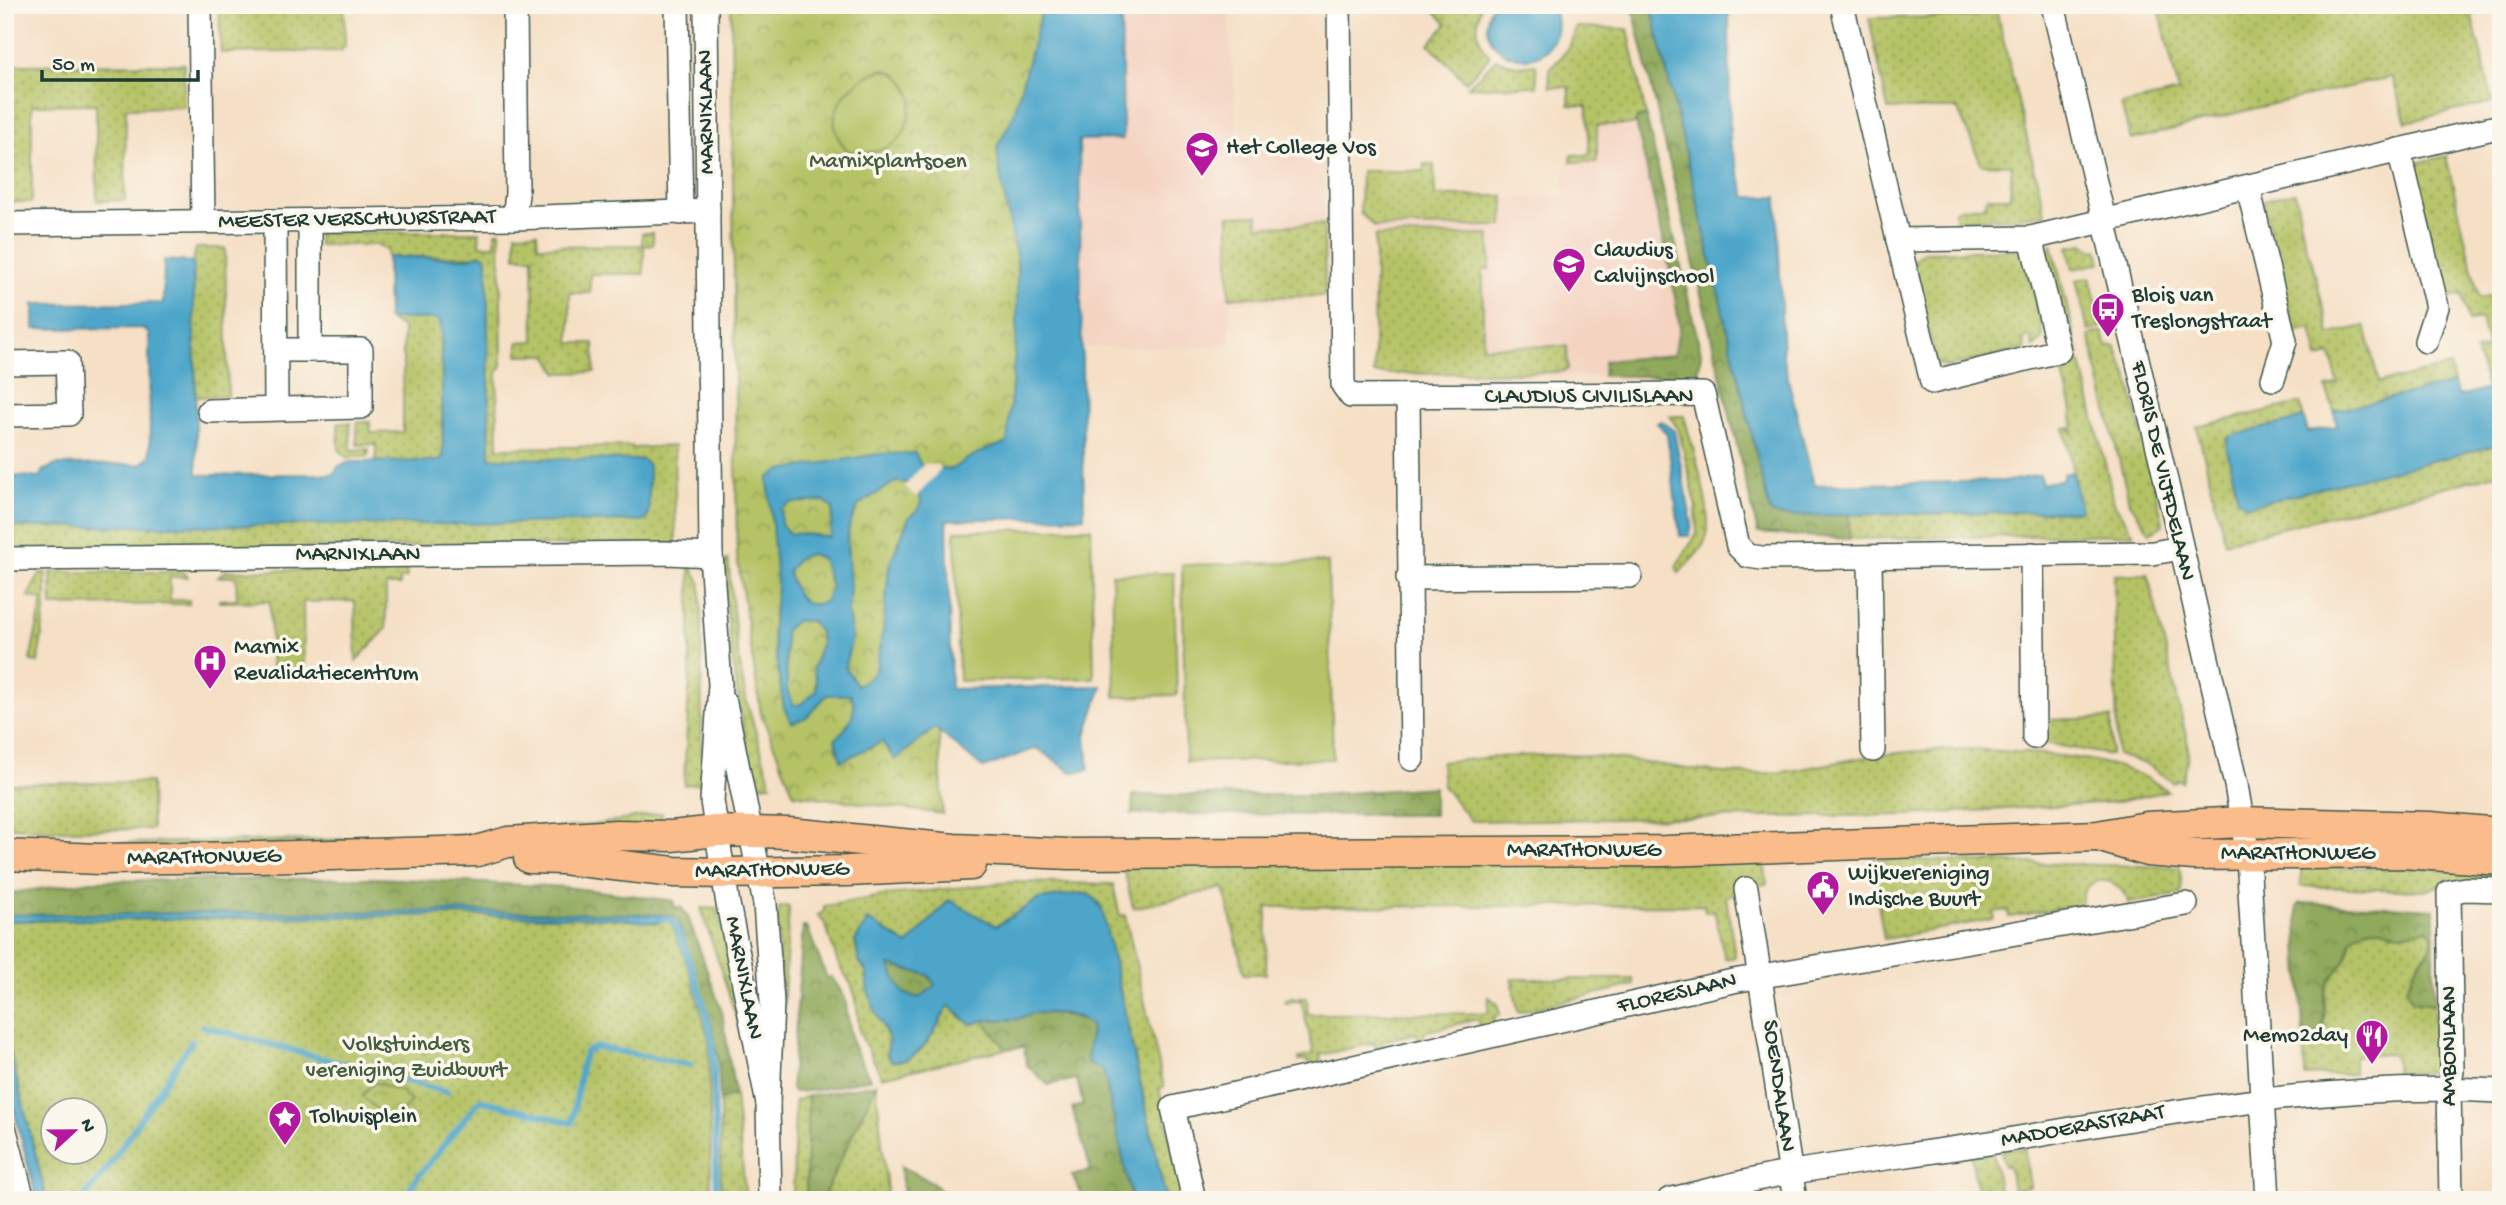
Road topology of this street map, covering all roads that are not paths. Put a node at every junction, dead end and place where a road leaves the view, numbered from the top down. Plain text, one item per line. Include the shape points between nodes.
1 (200, 5) edge
2 (515, 5) edge
3 (677, 5) edge
4 (706, 5) edge
5 (1339, 5) edge
6 (1842, 5) edge
7 (2053, 5) edge
8 (2501, 126) edge
9 (2399, 150) junction
10 (2248, 187) junction
11 (708, 211) junction
12 (681, 213) junction
13 (514, 218) junction
14 (203, 221) junction
15 (2104, 221) junction
16 (275, 222) junction
17 (310, 222) junction
18 (5, 224) edge
19 (2031, 238) junction
20 (1898, 240) junction
21 (2426, 341) dead end
22 (310, 350) junction
23 (276, 351) junction
24 (5, 363) edge
25 (2273, 379) dead end
26 (1408, 397) junction
27 (276, 408) junction
28 (209, 411) dead end
29 (5, 415) edge
30 (2181, 548) junction
31 (711, 555) junction
32 (2032, 555) junction
33 (1870, 558) junction
34 (5, 559) edge
35 (1630, 576) dead end
36 (1409, 578) junction
37 (720, 685) junction
38 (2035, 737) dead end
39 (1873, 750) dead end
40 (1412, 759) dead end
41 (2242, 822) junction
42 (716, 831) junction
43 (751, 832) junction
44 (2501, 833) edge
45 (2098, 836) junction
46 (477, 850) junction
47 (1069, 854) junction
48 (5, 855) edge
49 (2248, 856) junction
50 (99, 859) junction
51 (2501, 860) edge
52 (5, 872) edge
53 (758, 872) junction
54 (723, 873) junction
55 (1746, 889) dead end
56 (2501, 890) edge
57 (2186, 904) dead end
58 (1762, 976) junction
59 (2449, 1088) junction
60 (2501, 1091) edge
61 (2263, 1101) junction
62 (768, 1104) junction
63 (5, 1131) edge
64 (1791, 1173) junction
65 (23, 1200) edge
66 (770, 1200) edge
67 (1194, 1200) edge
68 (1669, 1200) edge
69 (1795, 1200) edge
70 (2268, 1200) edge
71 (2451, 1200) edge

1 - 14 street
2 - 13 street
3 - 12 street, MARNIXLAAN
4 - 11 street, MARNIXLAAN
5 - 26 street, CLAUDIUS CIVILISLAAN via 1343,385 1351,396
6 - 20 street
7 - 15 street, FLORIS DE VIJFDELAAN
8 - 9 street
9 - 10 street
9 - 21 street via 2437,307
10 - 15 street
10 - 25 street via 2285,341
11 - 12 street, MEESTER VERSCHUURSTRAAT
11 - 31 street, MARNIXLAAN
12 - 13 street, MEESTER VERSCHUURSTRAAT
13 - 17 street, MEESTER VERSCHUURSTRAAT
14 - 16 street, MEESTER VERSCHUURSTRAAT
14 - 18 street, MEESTER VERSCHUURSTRAAT
15 - 19 street
15 - 30 street, FLORIS DE VIJFDELAAN
16 - 17 street, MEESTER VERSCHUURSTRAAT
16 - 23 street
17 - 22 street
19 - 20 street
19 - 20 street via 2059,351 1932,382
22 - 23 street
22 - 27 street via 361,350 361,407
23 - 27 street
24 - 29 street via 68,362 69,414
26 - 33 street, CLAUDIUS CIVILISLAAN via 1703,394 1738,546 1748,556
26 - 36 street
27 - 28 street
30 - 32 street, CLAUDIUS CIVILISLAAN via 2152,554
30 - 41 street, FLORIS DE VIJFDELAAN
31 - 34 street, MARNIXLAAN
31 - 37 street, MARNIXLAAN
32 - 33 street, CLAUDIUS CIVILISLAAN
32 - 38 street
33 - 39 street
35 - 36 street
36 - 40 street
37 - 42 street, MARNIXLAAN via 712,801
37 - 43 street, MARNIXLAAN
41 - 44 main road, MARATHONWEG
41 - 45 main road, MARATHONWEG via 2147,827
41 - 49 street, FLORIS DE VIJFDELAAN
42 - 43 main road, MARATHONWEG
42 - 46 main road, MARATHONWEG via 508,842
42 - 54 street, MARNIXLAAN
43 - 47 main road, MARATHONWEG
43 - 53 street, MARNIXLAAN
45 - 47 main road, MARATHONWEG via 1665,850
45 - 49 main road, MARATHONWEG via 2147,851
46 - 50 main road, MARATHONWEG
46 - 54 main road, MARATHONWEG via 508,858
47 - 53 main road, MARATHONWEG via 956,867
48 - 50 main road, MARATHONWEG
49 - 51 main road, MARATHONWEG via 2403,853
49 - 61 street, FLORIS DE VIJFDELAAN
50 - 52 main road, MARATHONWEG
53 - 54 main road, MARATHONWEG
53 - 62 street, MARNIXLAAN via 765,904 772,1002
54 - 62 street, MARNIXLAAN
55 - 58 street, SOENDALAAN
56 - 59 street, AMBONLAAN via 2449,892
57 - 58 street, FLORESLAAN
58 - 64 street, SOENDALAAN
58 - 67 street, FLORESLAAN via 1173,1108
59 - 60 street, MADOERASTRAAT
59 - 61 street, MADOERASTRAAT
59 - 71 street, AMBONLAAN
61 - 64 street, MADOERASTRAAT via 2206,1106
61 - 70 street, FLORIS DE VIJFDELAAN
62 - 66 street, MARNIXLAAN
63 - 65 street
64 - 68 street, MADOERASTRAAT
64 - 69 street, SOENDALAAN

